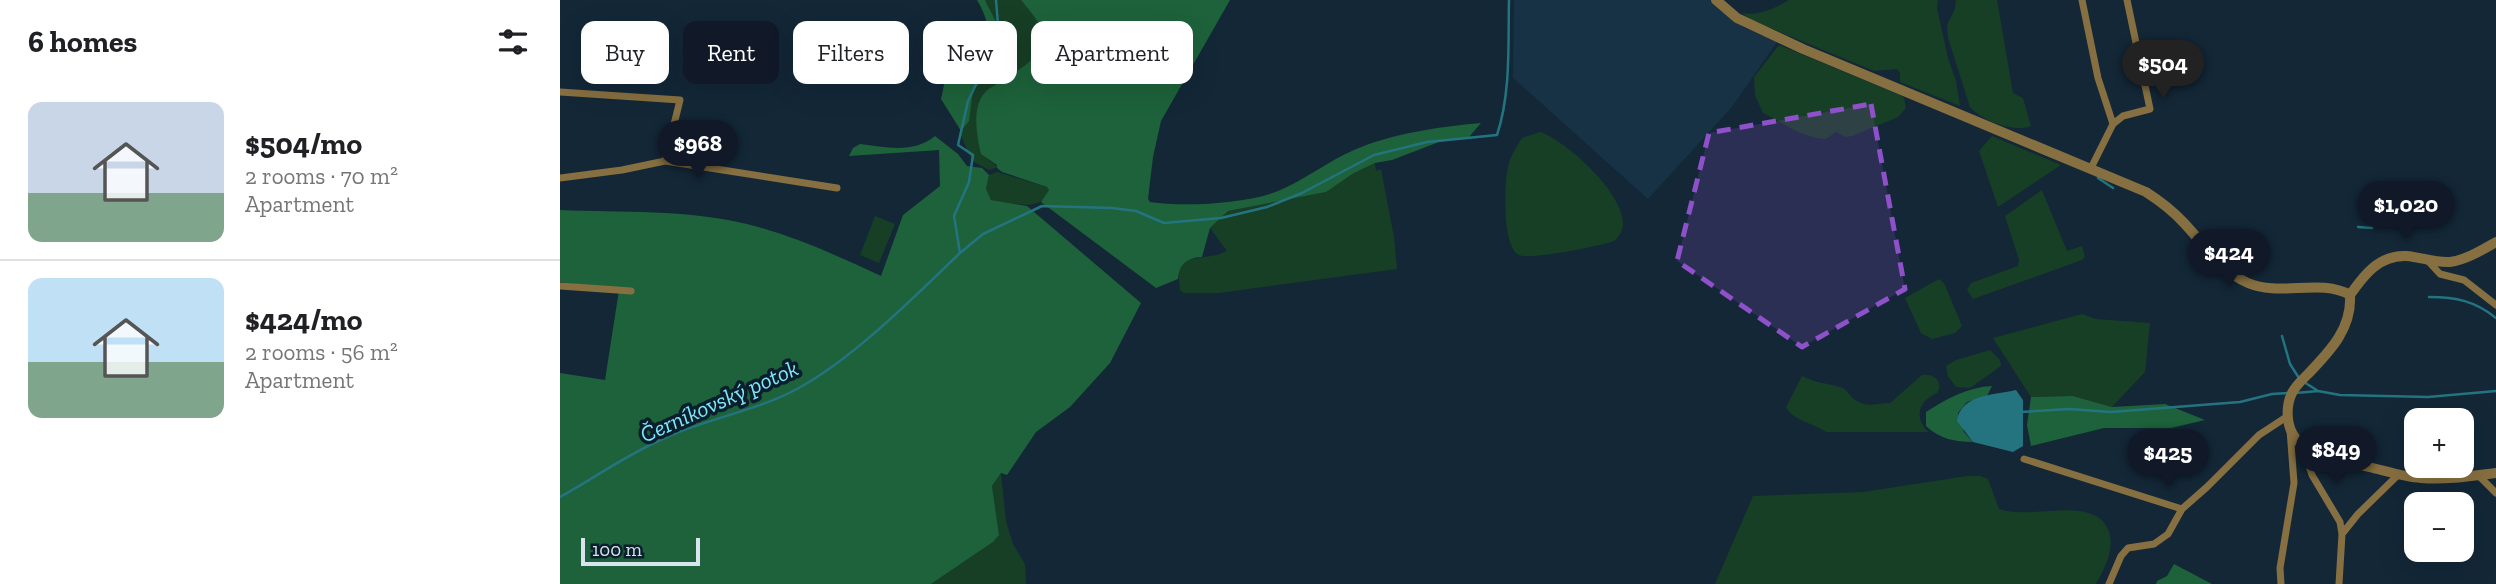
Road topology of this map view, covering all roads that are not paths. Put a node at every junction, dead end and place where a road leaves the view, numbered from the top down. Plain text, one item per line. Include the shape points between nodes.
1 (1716, 0) edge
2 (2082, 0) edge
3 (2127, 0) edge
4 (560, 92) edge
5 (2113, 124) junction
6 (665, 161) junction
7 (2091, 168) junction
8 (560, 177) edge
9 (837, 188) dead end
10 (2496, 242) edge
11 (2429, 261) junction
12 (560, 286) edge
13 (631, 291) dead end
14 (2350, 295) junction
15 (2496, 304) edge
16 (2288, 416) junction
17 (2290, 429) junction
18 (2303, 446) junction
19 (2024, 459) dead end
20 (2496, 473) edge
21 (2399, 474) junction
22 (2478, 475) junction
23 (2496, 493) edge
24 (2182, 509) junction
25 (2342, 534) junction
26 (2109, 584) edge
27 (2281, 584) edge
28 (2339, 584) edge

1 - 7 street via 1737,18 1803,49
2 - 5 street
3 - 5 street via 2150,109 2123,116
4 - 6 street via 680,100
5 - 7 street
6 - 8 street
6 - 9 street
7 - 14 street via 2167,206 2248,283 2339,289
10 - 11 street via 2453,261
11 - 14 street via 2387,258 2367,271
11 - 15 street via 2440,274 2463,280
12 - 13 street
14 - 16 street via 2346,328 2296,385
16 - 17 street
16 - 24 street via 2259,435
17 - 18 street
17 - 27 street via 2294,483
18 - 21 street via 2322,456
18 - 25 street via 2312,475 2336,513
19 - 24 street
20 - 22 street
21 - 22 street via 2441,479
21 - 25 street
22 - 23 street
24 - 26 street via 2168,534 2154,544 2128,548
25 - 28 street

